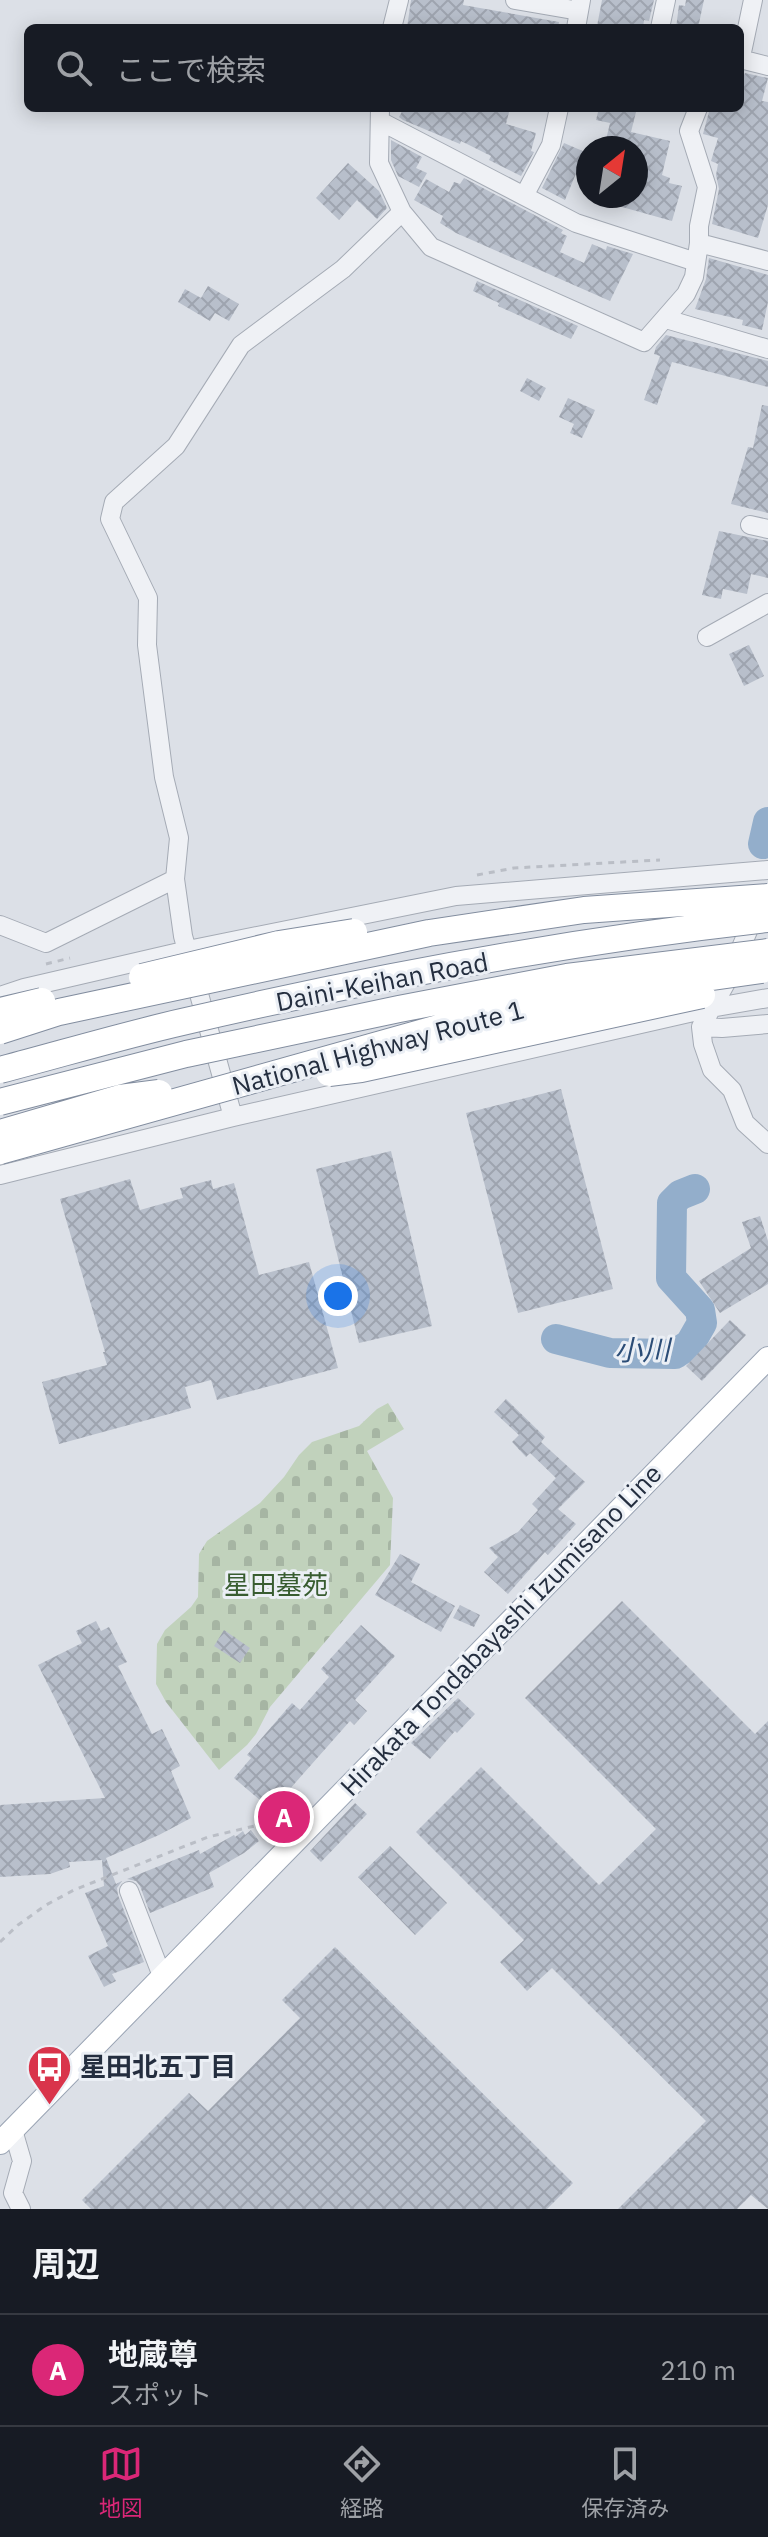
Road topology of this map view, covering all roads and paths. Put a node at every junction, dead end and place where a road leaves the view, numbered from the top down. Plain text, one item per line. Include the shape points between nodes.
1 (399, 0) edge
2 (515, 0) edge
3 (666, 0) edge
4 (753, 0) edge
5 (579, 13) edge
6 (768, 21) edge
7 (393, 24) edge
8 (661, 24) edge
9 (747, 31) junction
10 (744, 44) edge
11 (744, 59) edge
12 (768, 66) edge
13 (558, 112) edge
14 (696, 112) edge
15 (380, 114) edge
16 (524, 196) junction
17 (402, 212) junction
18 (699, 243) junction
19 (768, 261) edge
20 (696, 262) junction
21 (666, 319) junction
22 (768, 349) edge
23 (768, 603) edge
24 (707, 637) dead end
25 (768, 870) edge
26 (175, 879) junction
27 (768, 882) edge
28 (768, 897) edge
29 (584, 910) junction
30 (768, 919) edge
31 (0, 925) edge
32 (188, 950) junction
33 (765, 961) edge
34 (0, 996) edge
35 (768, 998) edge
36 (711, 1008) junction
37 (0, 1011) edge
38 (768, 1024) edge
39 (701, 1027) junction
40 (0, 1031) edge
41 (0, 1070) edge
42 (0, 1102) edge
43 (233, 1117) junction
44 (0, 1133) edge
45 (768, 1144) edge
46 (0, 1151) edge
47 (0, 1175) edge
48 (768, 1358) edge
49 (306, 1830) junction
50 (129, 1891) dead end
51 (0, 1942) edge
52 (162, 1976) junction
53 (6, 2136) edge
54 (21, 2209) edge

1 - 7 street
2 - 5 street
3 - 8 street
4 - 9 street
6 - 9 street
9 - 10 street
11 - 12 street
13 - 16 street via 551,145
14 - 18 street via 689,131 707,187
15 - 16 street
15 - 17 street via 379,163
16 - 20 street via 576,223
17 - 21 street via 431,247 644,342
17 - 26 street via 343,269 241,345 176,446 114,502 110,519 148,598 147,645 164,777 179,838
18 - 19 street
18 - 20 street
20 - 21 street via 686,294
21 - 22 street
23 - 24 street
25 - 32 street via 456,896
26 - 31 street via 46,943
26 - 32 street
27 - 36 street
28 - 29 highway, bridge
29 - 37 highway, bridge via 514,908 279,944
29 - 40 highway, bridge via 429,933 59,1012
30 - 41 highway, Daini-Keihan Road, bridge via 560,947 393,978 182,1022
32 - 34 street
32 - 43 street
33 - 42 highway, Daini-Keihan Road, bridge via 567,977 186,1054
33 - 44 highway, bridge via 702,995 361,1069 120,1098
33 - 46 highway, National Highway Route 1, bridge via 474,1018
35 - 36 street
36 - 39 street
36 - 43 street
38 - 39 street
39 - 45 street via 712,1070 732,1090 745,1123
43 - 47 street
48 - 49 main road, Hirakata Tondabayashi Izumisano Line
49 - 51 path via 263,1824 208,1837 74,1890
49 - 52 main road, Hirakata Tondabayashi Izumisano Line
50 - 52 street
52 - 53 main road, Hirakata Tondabayashi Izumisano Line
53 - 54 street via 22,2161 13,2193

